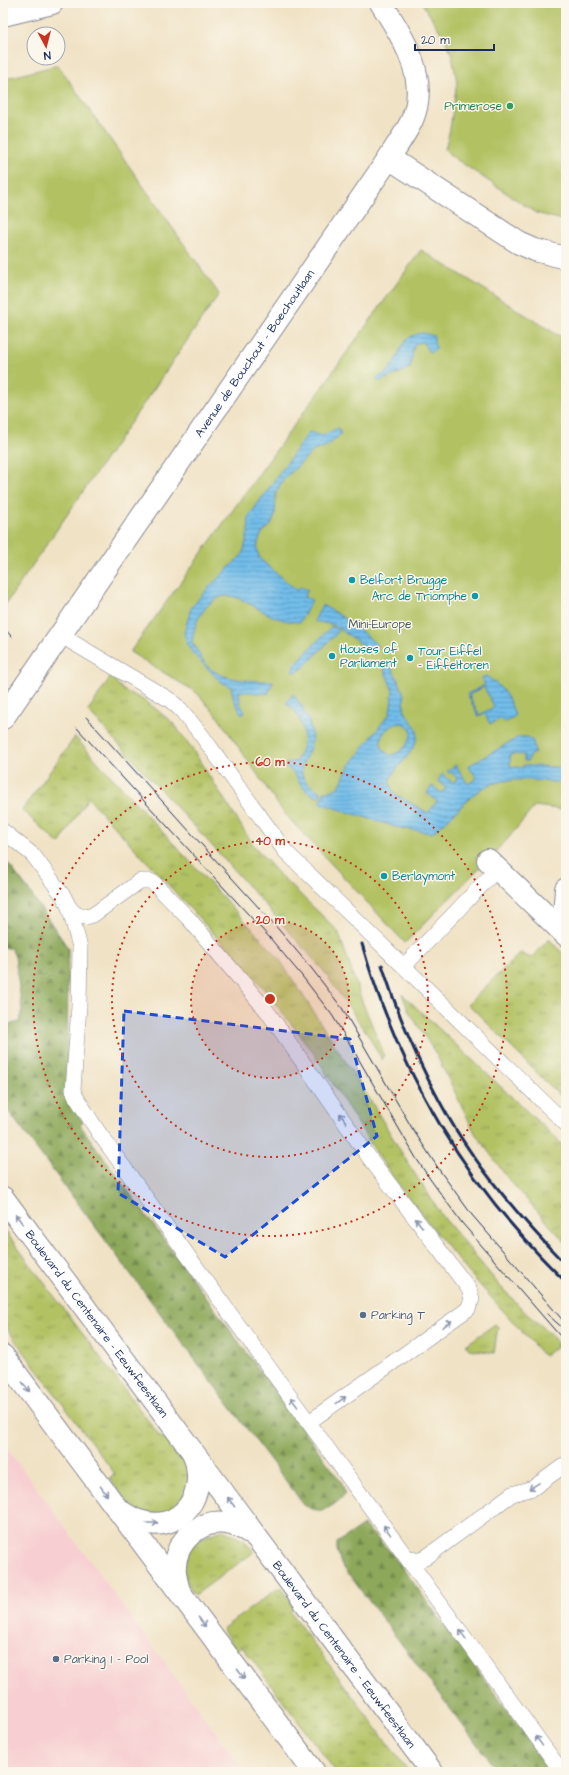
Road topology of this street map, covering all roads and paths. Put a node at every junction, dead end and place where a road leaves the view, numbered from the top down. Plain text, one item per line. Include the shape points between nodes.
1 (52, 3) edge
2 (381, 3) edge
3 (3, 15) edge
4 (389, 158) junction
5 (566, 258) edge
6 (60, 635) junction
7 (3, 718) edge
8 (3, 831) edge
9 (492, 864) joint
10 (566, 889) edge
11 (69, 907) junction
12 (564, 933) edge
13 (404, 966) junction
14 (566, 1124) edge
15 (3, 1198) edge
16 (3, 1356) edge
17 (309, 1422) junction
18 (191, 1449) junction
19 (566, 1464) edge
20 (117, 1509) junction
21 (257, 1537) junction
22 (407, 1557) junction
23 (179, 1591) junction
24 (314, 1772) edge
25 (432, 1772) edge
26 (562, 1772) edge

1 - 3 street
2 - 4 street, Avenue de Bouchout - Boechoutlaan via 411,56 417,91 412,121
4 - 5 street via 519,243
4 - 6 street, Avenue de Bouchout - Boechoutlaan
6 - 7 street, Avenue de Bouchout - Boechoutlaan
6 - 13 lane via 170,700 181,710 285,851
8 - 11 lane via 33,854
9 - 12 street
9 - 13 lane
10 - 12 street
17 -> 11 lane via 76,1097 74,1083 81,956
17 -> 11 lane via 468,1308 472,1299 470,1289 371,1160 268,1011 190,920 155,884 140,881 88,917 77,915
13 - 14 lane
18 -> 15 street, Boulevard du Centenaire - Eeuwfeestlaan
16 -> 20 street, Boulevard du Centenaire - Eeuwfeestlaan
22 -> 17 lane
20 -> 18 street, Boulevard du Centenaire - Eeuwfeestlaan via 138,1521 150,1524 173,1519 183,1512 191,1503 199,1482 198,1466
21 -> 18 street, Boulevard du Centenaire - Eeuwfeestlaan
19 -> 22 lane via 533,1488 512,1494 426,1558 416,1561
20 - 23 street, Boulevard du Centenaire - Eeuwfeestlaan
21 - 23 street, Boulevard du Centenaire - Eeuwfeestlaan via 241,1527 226,1523 210,1524 195,1530 182,1544 177,1555 175,1566
21 - 25 street, Boulevard du Centenaire - Eeuwfeestlaan
26 -> 22 lane
23 -> 24 street, Boulevard du Centenaire - Eeuwfeestlaan

